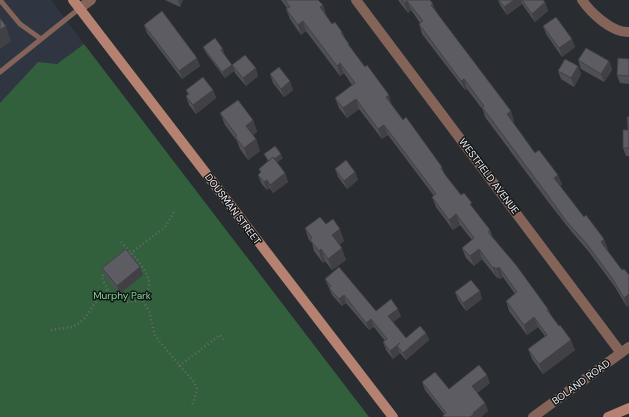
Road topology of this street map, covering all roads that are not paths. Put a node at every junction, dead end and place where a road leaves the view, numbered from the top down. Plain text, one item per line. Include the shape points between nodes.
1 (0, 0) edge
2 (73, 0) edge
3 (91, 0) edge
4 (356, 0) edge
5 (582, 0) edge
6 (80, 8) junction
7 (629, 32) edge
8 (41, 39) junction
9 (0, 72) edge
10 (625, 350) edge
11 (629, 408) edge
12 (629, 414) edge
13 (393, 417) edge
14 (533, 417) edge
15 (608, 417) edge
16 (626, 417) edge

1 - 8 lane via 20,24
2 - 6 street, DOUSMAN STREET
3 - 6 street
4 - 10 street, WESTFIELD AVENUE
5 - 7 street via 600,21
6 - 8 lane
6 - 13 street, DOUSMAN STREET
8 - 9 lane
10 - 14 street, BOLAND ROAD
11 - 15 street
12 - 16 street

